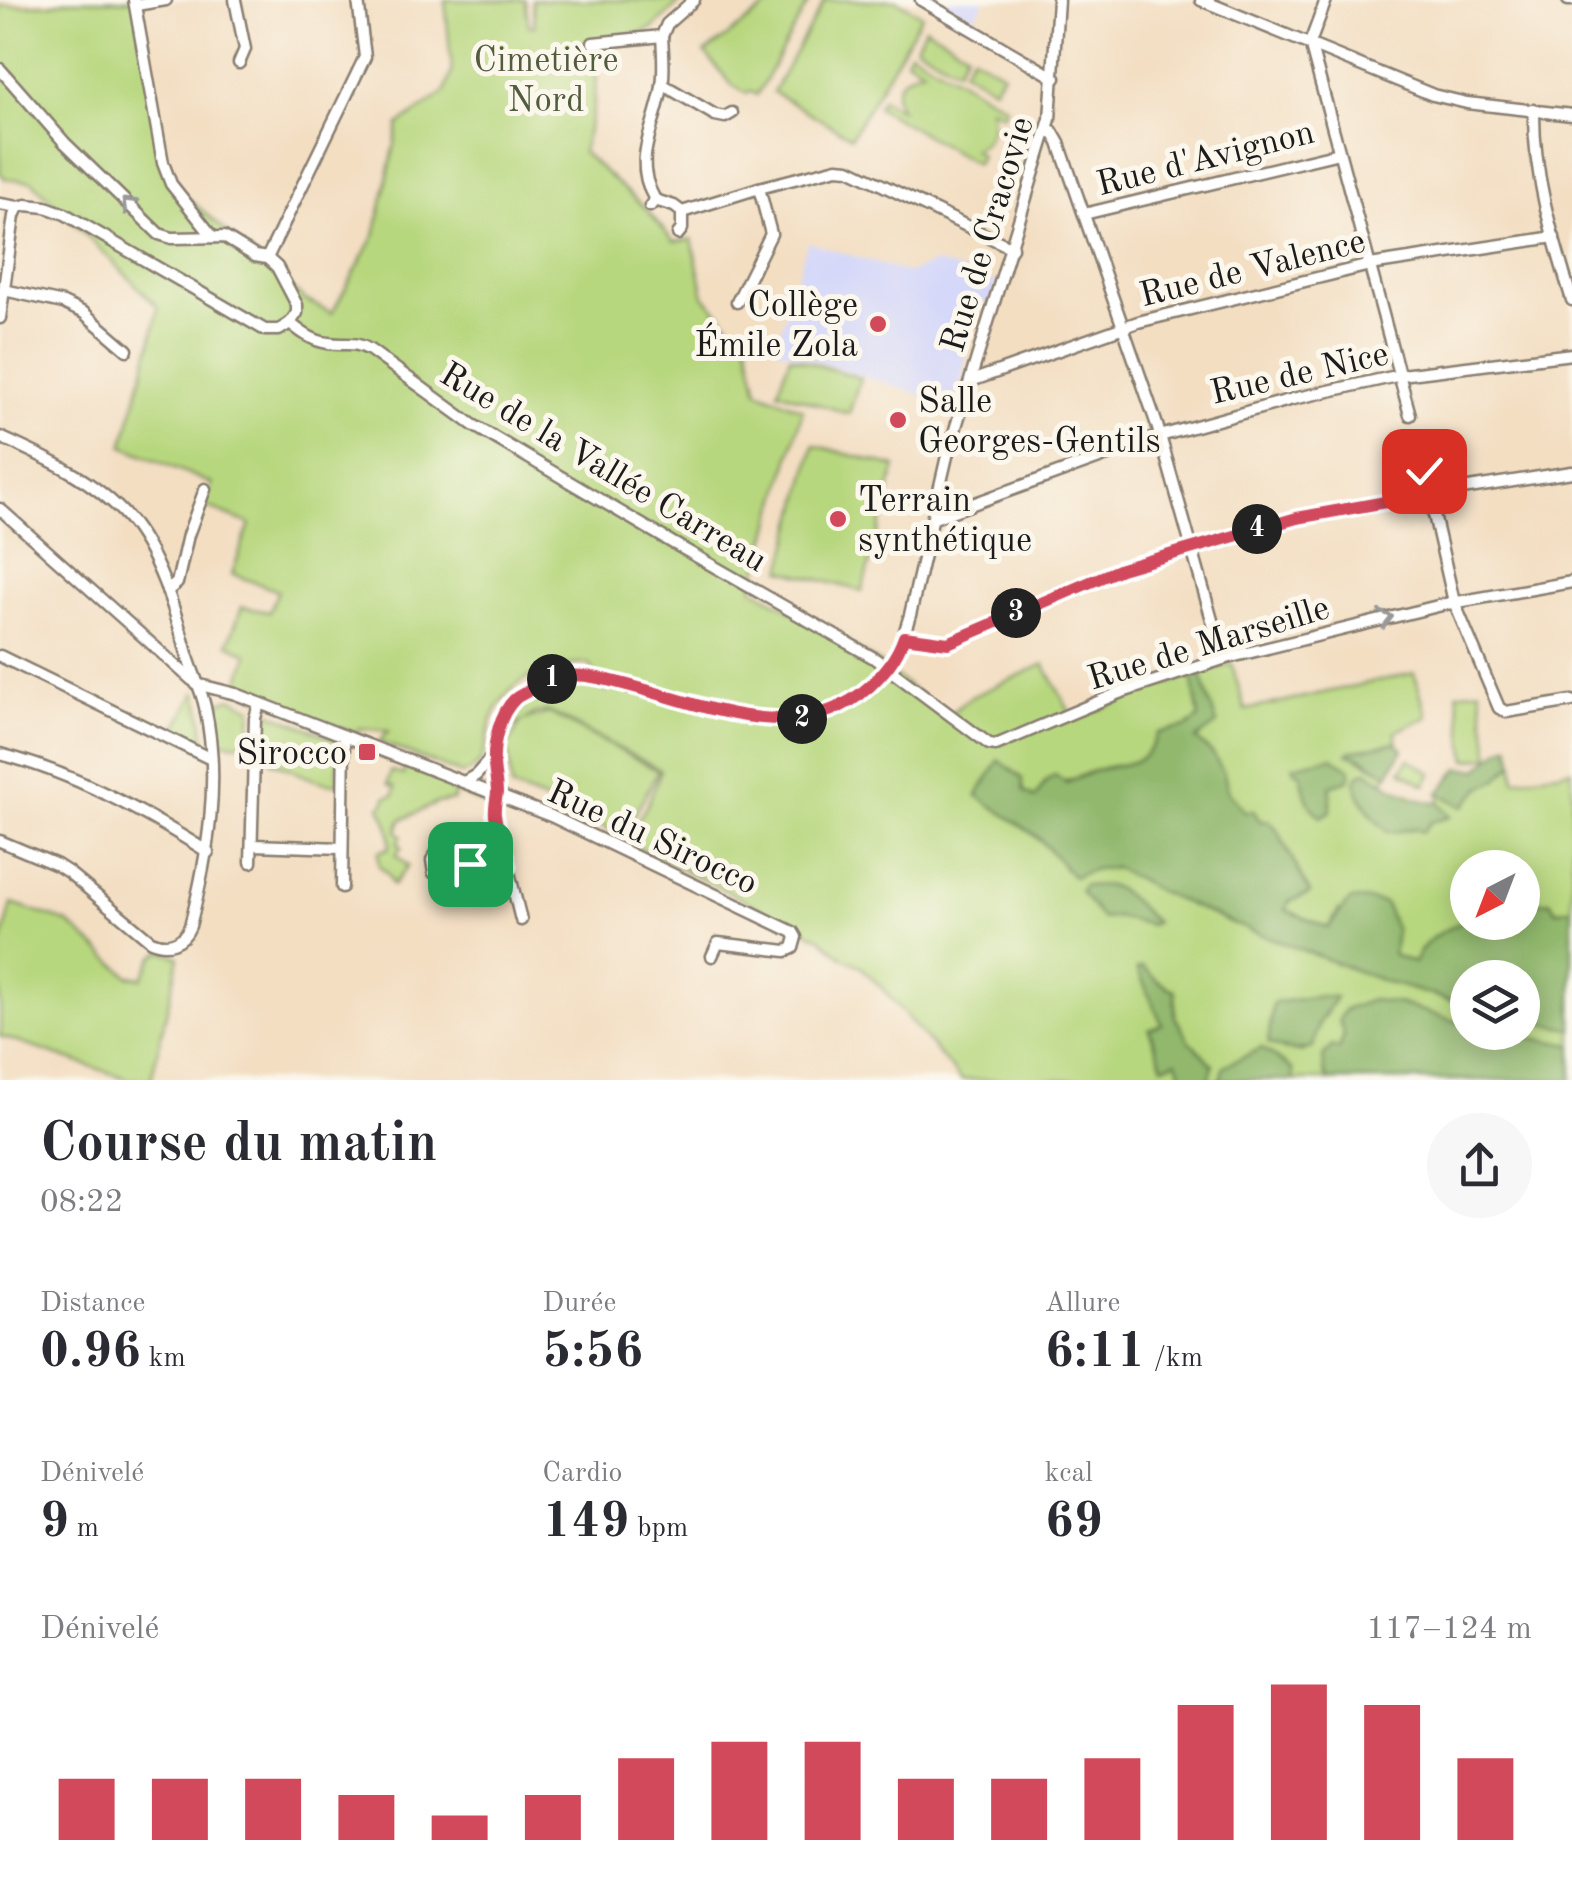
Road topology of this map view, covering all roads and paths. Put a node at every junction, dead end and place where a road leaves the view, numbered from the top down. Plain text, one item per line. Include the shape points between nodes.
1 (166, 0) edge
2 (235, 0) edge
3 (358, 0) edge
4 (694, 0) edge
5 (920, 0) edge
6 (1058, 0) edge
7 (1201, 0) edge
8 (1326, 0) edge
9 (135, 2) edge
10 (662, 36) junction
11 (1310, 43) junction
12 (593, 44) dead end
13 (239, 63) dead end
14 (0, 70) edge
15 (1054, 78) junction
16 (662, 84) junction
17 (1534, 110) junction
18 (732, 114) dead end
19 (1572, 115) edge
20 (1047, 129) junction
21 (1339, 153) junction
22 (759, 188) junction
23 (0, 204) edge
24 (18, 207) junction
25 (682, 212) junction
26 (1084, 214) junction
27 (678, 234) dead end
28 (213, 237) junction
29 (1554, 238) junction
30 (1012, 248) junction
31 (267, 258) junction
32 (1370, 265) junction
33 (4, 290) junction
34 (1572, 300) edge
35 (738, 302) dead end
36 (0, 318) edge
37 (290, 323) junction
38 (1123, 327) junction
39 (127, 350) dead end
40 (1572, 354) edge
41 (1400, 376) junction
42 (971, 379) junction
43 (1410, 415) dead end
44 (1160, 436) junction
45 (0, 437) edge
46 (1424, 471) dead end
47 (1572, 472) edge
48 (205, 488) dead end
49 (1430, 494) junction
50 (0, 510) edge
51 (934, 518) junction
52 (1191, 548) junction
53 (1572, 582) edge
54 (167, 591) junction
55 (1454, 602) junction
56 (904, 637) junction
57 (0, 656) edge
58 (1224, 658) junction
59 (888, 668) junction
60 (196, 684) junction
61 (1572, 702) edge
62 (258, 704) junction
63 (344, 736) junction
64 (0, 754) edge
65 (493, 756) junction
66 (211, 760) junction
67 (464, 782) junction
68 (497, 795) junction
69 (0, 841) edge
70 (252, 845) junction
71 (342, 848) junction
72 (208, 852) junction
73 (251, 862) dead end
74 (470, 864) dead end
75 (508, 867) junction
76 (342, 887) dead end
77 (521, 920) dead end
78 (714, 930) dead end
79 (718, 943) junction
80 (712, 956) dead end

1 - 9 street
2 - 13 street via 245,49
3 - 31 street via 365,58
4 - 10 street
5 - 15 street
6 - 15 street, Rue de Cracovie
7 - 11 street
8 - 11 street
9 - 28 street via 163,163 171,184
10 - 12 street
10 - 16 street
11 - 17 street via 1433,95
11 - 21 street
28 -> 14 street via 159,234
15 - 20 street, Rue de Cracovie
16 - 18 street via 715,115
16 - 25 street via 644,177 652,203
17 - 19 street
17 - 29 street via 1534,148
20 - 26 street via 1059,143
20 - 30 street, Rue de Cracovie
21 - 26 street, Rue d'Avignon
21 - 32 street
22 - 25 street
22 - 30 street via 849,169
22 - 35 street via 771,234
23 - 24 street, Rue de la Vallée Carreau
24 - 33 street
24 - 37 street, Rue de la Vallée Carreau via 65,214 265,330
25 - 27 street
26 - 38 street
28 - 31 street
29 - 32 street, Rue de Valence
29 - 34 street
30 - 42 street, Rue de Cracovie
31 - 37 street via 297,305
32 - 38 street, Rue de Valence
32 - 41 street
33 - 36 street
33 - 39 street via 84,312
37 - 59 street, Rue de la Vallée Carreau via 323,343 360,345 473,424
38 - 42 street, Rue de Valence
38 - 44 street
40 - 41 street, Rue de Nice
41 - 43 street
41 - 44 street, Rue de Nice
42 - 51 street, Rue de Cracovie
44 - 51 street, Rue de Nice
44 - 52 street
45 - 54 street via 114,504 141,535
46 - 49 street
47 - 49 street
48 - 54 street via 177,584
49 - 52 street via 1297,518
49 - 55 street
50 - 60 street
51 - 56 street, Rue de Cracovie
52 - 56 street via 1121,569 948,643
52 - 58 street
53 - 55 street, Rue de Marseille
54 - 60 street
58 -> 55 street, Rue de Marseille
55 - 61 street via 1502,710
56 - 59 street, Rue de Cracovie
57 - 66 street
58 - 59 street, Rue de Marseille via 996,745
59 - 65 street, Rue de Cracovie via 857,698 800,719 762,719 591,676 560,676 514,700
60 - 62 street, Rue du Sirocco
60 - 66 street via 207,712
62 - 63 street, Rue du Sirocco
62 - 70 street
63 - 67 street, Rue du Sirocco
63 - 71 street
64 - 72 street via 126,803
65 - 67 street, Rue de Cracovie
65 - 68 street, Rue de Cracovie
66 - 72 street
67 - 68 street, Rue du Sirocco
68 - 75 street, Rue de Cracovie via 494,809
68 - 79 street, Rue du Sirocco via 796,937 786,951
69 - 72 street via 57,865 160,945 186,936
70 - 71 street
70 - 73 street
71 - 76 street
74 - 75 street
75 - 77 street, Rue de Cracovie
78 - 79 street
79 - 80 street

